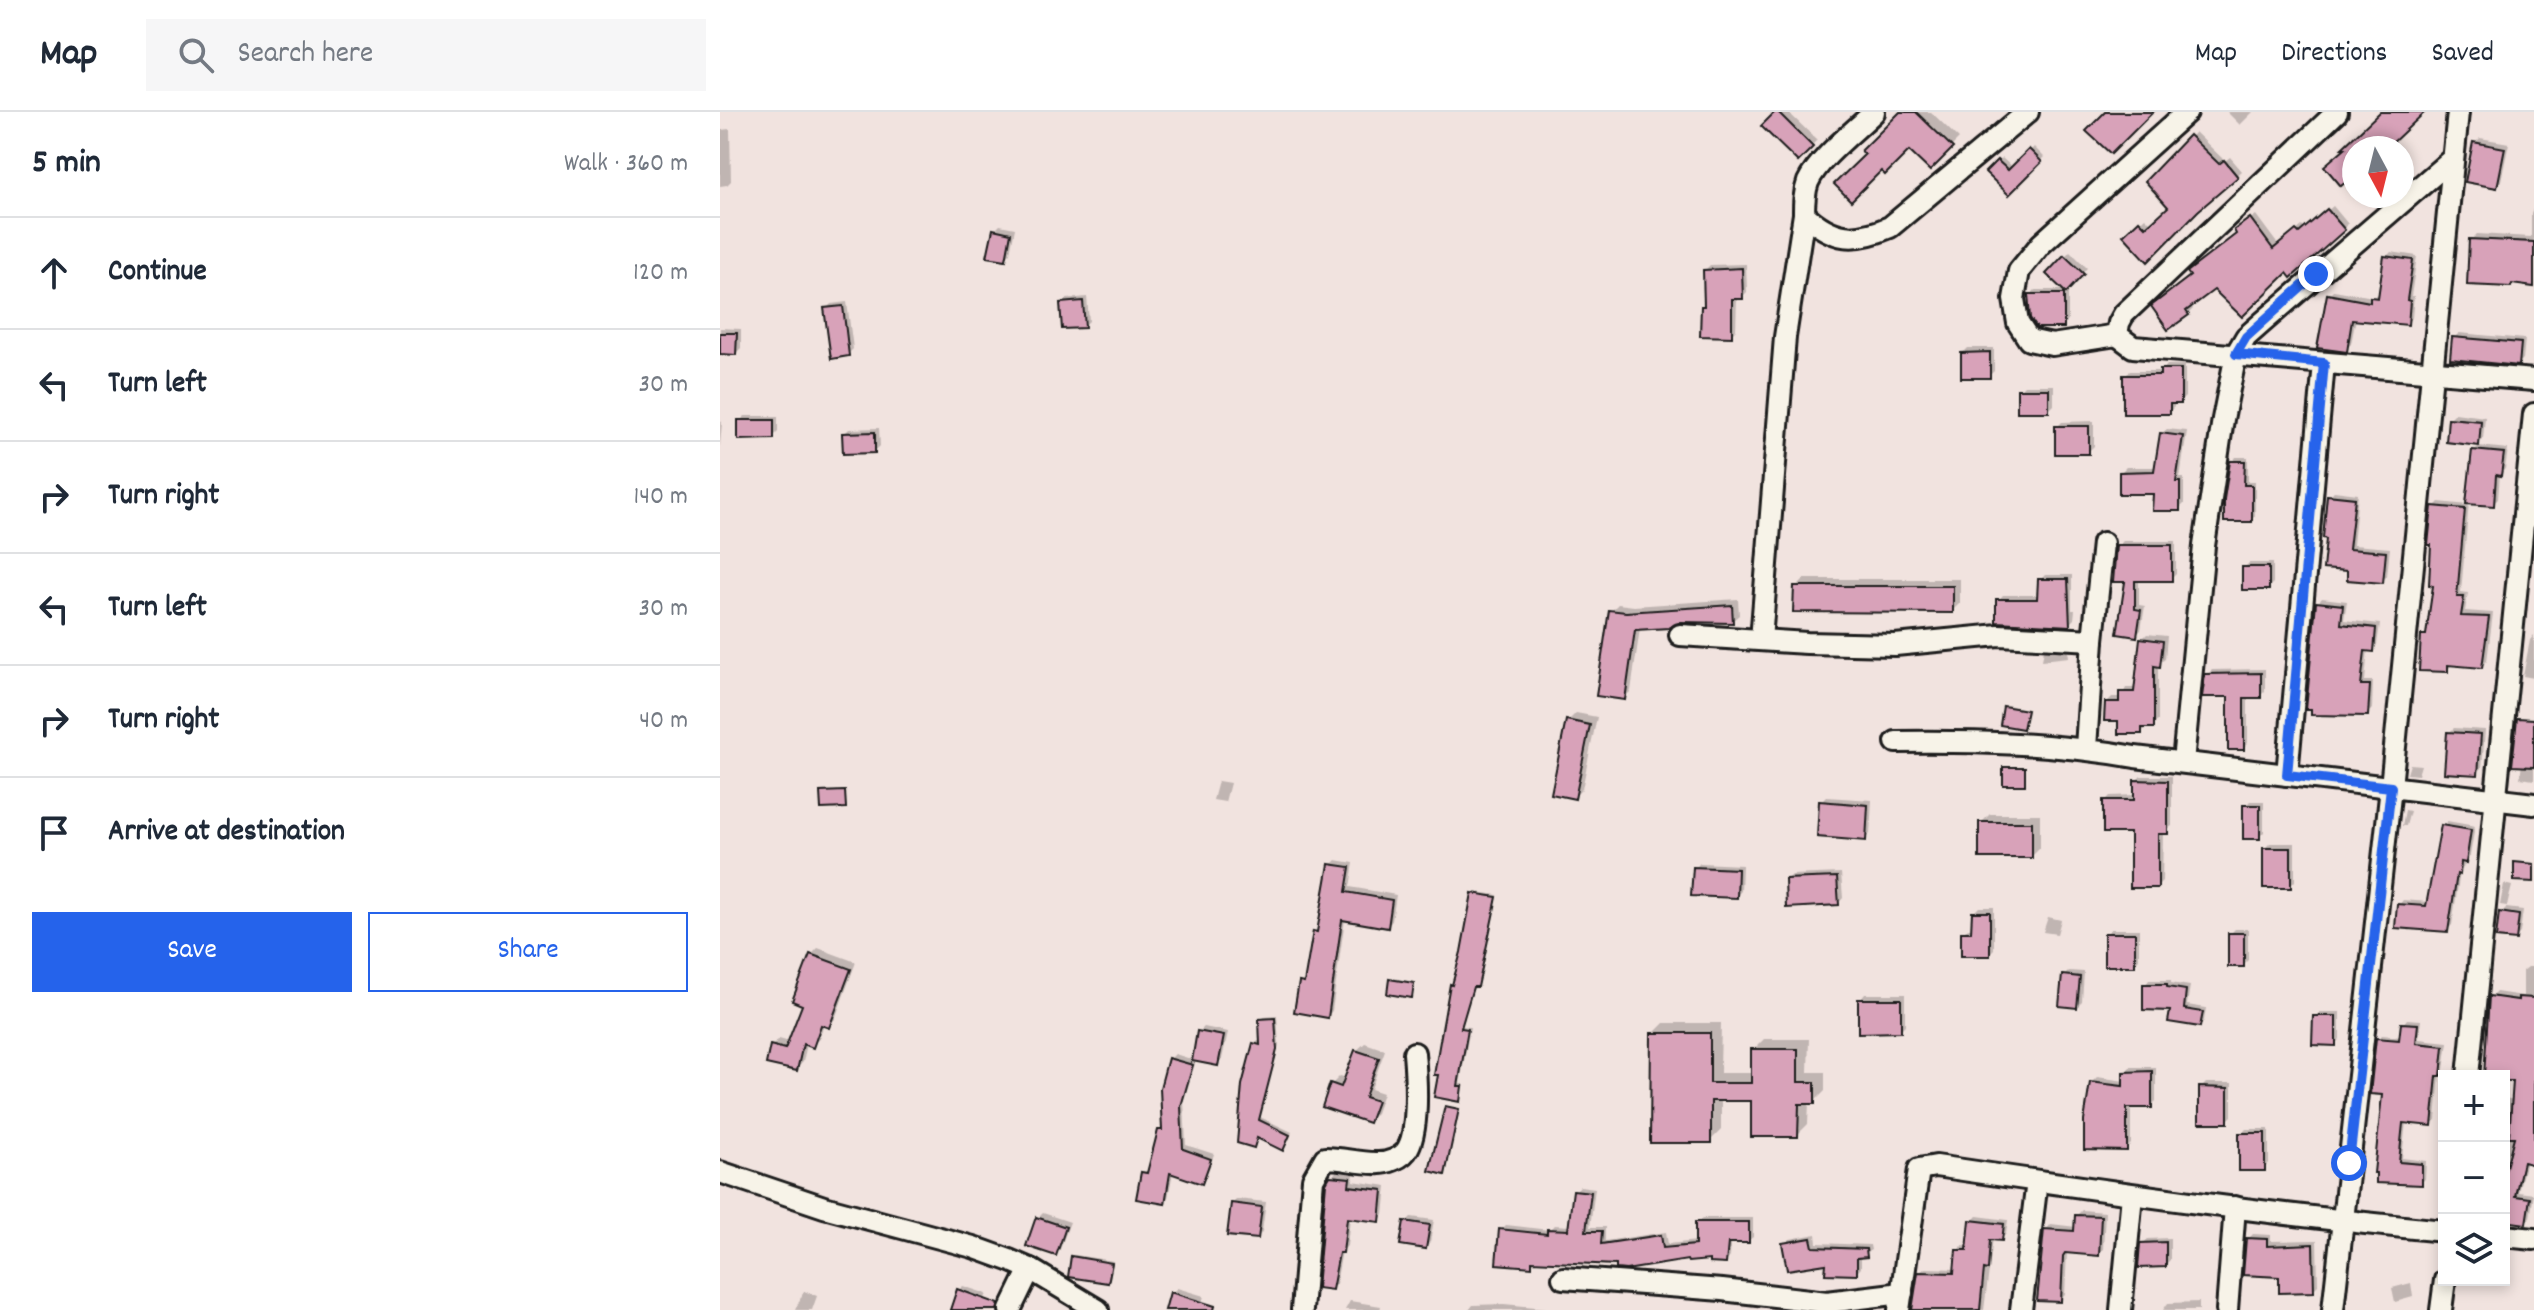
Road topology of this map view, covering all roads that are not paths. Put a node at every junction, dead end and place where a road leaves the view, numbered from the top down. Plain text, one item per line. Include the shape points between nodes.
1 (1874, 112) edge
2 (2028, 112) edge
3 (2187, 112) edge
4 (2337, 112) edge
5 (2458, 112) edge
6 (2452, 159) junction
7 (1804, 214) junction
8 (2117, 335) junction
9 (2236, 354) junction
10 (2324, 363) junction
11 (2433, 372) junction
12 (2534, 380) edge
13 (2534, 414) edge
14 (2103, 543) dead end
15 (1680, 635) dead end
16 (1761, 640) junction
17 (2093, 640) junction
18 (1896, 742) dead end
19 (2086, 748) junction
20 (2183, 762) junction
21 (2287, 775) junction
22 (2391, 787) junction
23 (2494, 798) junction
24 (2534, 804) edge
25 (1414, 1053) dead end
26 (2469, 1070) edge
27 (720, 1172) edge
28 (2037, 1181) junction
29 (2132, 1195) junction
30 (2235, 1207) junction
31 (2342, 1221) junction
32 (2438, 1230) edge
33 (2510, 1237) edge
34 (2534, 1239) edge
35 (1030, 1269) junction
36 (1563, 1278) dead end
37 (2444, 1286) edge
38 (1900, 1302) edge
39 (1010, 1310) edge
40 (1098, 1310) edge
41 (1302, 1310) edge
42 (2021, 1310) edge
43 (2121, 1310) edge
44 (2227, 1310) edge
45 (2333, 1310) edge
46 (2441, 1310) edge

1 - 7 street via 1809,180
2 - 7 street via 1890,227 1852,238 1817,226
3 - 8 street via 2041,244 2019,271 2014,299 2018,323 2029,340 2052,345
4 - 8 street via 2124,314
5 - 6 street
6 - 9 street via 2273,312
6 - 11 street
7 - 16 street via 1784,353
8 - 9 street via 2133,347
9 - 10 street
9 - 20 street via 2204,546
10 - 11 street
10 - 21 street
11 - 12 street
11 - 22 street
13 - 23 street
14 - 17 street
15 - 16 street
16 - 17 street via 1895,645 1999,635
17 - 19 street
18 - 19 street
19 - 20 street
20 - 21 street
21 - 22 street
22 - 23 street
22 - 31 street
23 - 24 street
23 - 26 street
25 - 41 street via 1413,1135 1407,1151 1390,1162 1325,1158 1318,1165
27 - 35 street
28 - 29 street
28 - 38 street via 1936,1166 1919,1169
28 - 42 street
29 - 30 street
29 - 43 street
30 - 31 street
30 - 44 street
31 - 32 street
31 - 45 street
33 - 34 street
35 - 39 street
35 - 40 street
36 - 38 street via 1827,1302
37 - 46 street

